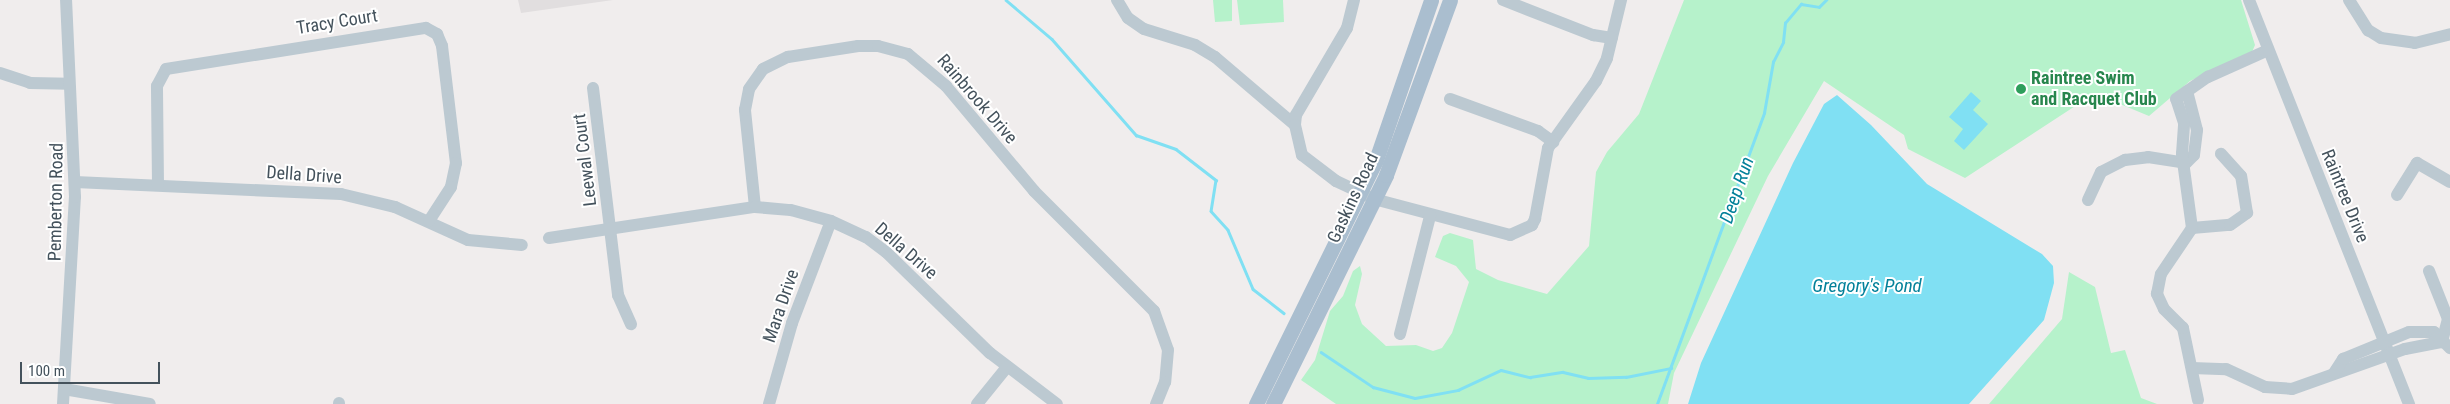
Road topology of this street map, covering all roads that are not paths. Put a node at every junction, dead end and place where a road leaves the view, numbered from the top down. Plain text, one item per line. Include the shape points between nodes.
1 (66, 0) edge
2 (1117, 0) edge
3 (1354, 0) edge
4 (1431, 0) edge
5 (1450, 0) edge
6 (1503, 0) edge
7 (1621, 0) edge
8 (2249, 0) edge
9 (2349, 0) edge
10 (2450, 34) edge
11 (1612, 38) junction
12 (2268, 50) junction
13 (0, 73) edge
14 (70, 84) junction
15 (593, 88) dead end
16 (2187, 91) junction
17 (1450, 99) dead end
18 (1295, 125) junction
19 (1553, 142) junction
20 (2220, 154) dead end
21 (2186, 163) junction
22 (75, 182) junction
23 (2450, 182) edge
24 (158, 185) junction
25 (1360, 192) junction
26 (2397, 195) dead end
27 (1374, 199) junction
28 (2088, 200) dead end
29 (755, 207) junction
30 (1430, 216) junction
31 (428, 221) junction
32 (831, 221) junction
33 (610, 228) junction
34 (2192, 228) junction
35 (549, 238) dead end
36 (522, 245) dead end
37 (2429, 271) dead end
38 (631, 324) dead end
39 (1400, 334) dead end
40 (2384, 341) junction
41 (2446, 345) edge
42 (2389, 354) junction
43 (1007, 367) junction
44 (2192, 368) junction
45 (2334, 372) junction
46 (64, 389) junction
47 (2198, 400) dead end
48 (63, 404) edge
49 (150, 404) edge
50 (769, 404) edge
51 (977, 404) edge
52 (1057, 404) edge
53 (1156, 404) edge
54 (1256, 404) edge
55 (1273, 404) edge
56 (2409, 404) edge

1 - 14 street, Pemberton Road
2 - 18 street via 1128,18 1144,29 1195,46 1215,57
3 - 18 street via 1347,28 1296,114
4 - 25 main road, Gaskins Road via 1396,109
5 - 27 main road, Gaskins Road via 1417,98
6 - 11 street via 1593,35
7 - 11 street
8 - 12 street, Raintree Drive
9 - 10 street via 2368,30 2381,38 2415,43
11 - 19 street via 1596,81
12 - 16 street
12 - 40 street, Raintree Drive
13 - 14 street via 30,84
14 - 22 street, Pemberton Road
15 - 33 street, Leewal Court
16 - 21 street via 2197,130 2194,155
16 - 21 street via 2176,99 2184,123 2182,154
17 - 19 street via 1538,131
18 - 25 street via 1302,156 1317,170
19 - 30 street via 1532,225 1510,235
20 - 34 street via 2241,176 2248,213 2230,225
21 - 28 street via 2148,157 2125,160 2101,172
21 - 34 street
22 - 24 street, Della Drive
22 - 46 street, Pemberton Road
23 - 26 street via 2417,163
24 - 31 street, Della Drive via 341,194 389,205
24 - 31 street, Tracy Court via 157,86 166,69 426,28 438,34 442,46 456,164 451,187
25 - 27 street
25 - 54 main road, Gaskins Road
27 - 30 street
27 - 55 main road, Gaskins Road
29 - 32 street, Della Drive via 791,210
29 - 33 street, Della Drive
29 - 53 street, Rainbrook Drive via 745,110 749,89 763,69 788,57 858,46 878,46 908,54 946,86 1034,191 1154,311 1168,350 1166,382
30 - 39 street
31 - 36 street, Della Drive via 468,240
32 - 43 street, Della Drive via 866,237 886,252
32 - 50 street, Mara Drive via 792,324
33 - 35 street, Della Drive
33 - 38 street, Leewal Court via 620,305
34 - 44 street via 2161,274 2157,294 2164,309 2183,328
37 - 41 street via 2448,319
40 - 41 street via 2419,330 2434,332
40 - 42 street, Raintree Drive
40 - 45 street via 2343,359
41 - 42 street
42 - 45 street via 2349,371
42 - 56 street, Raintree Drive
43 - 51 street
43 - 52 street, Della Drive
44 - 45 street via 2226,369 2258,384 2284,390 2303,387
44 - 47 street
46 - 48 street, Pemberton Road
46 - 49 street

